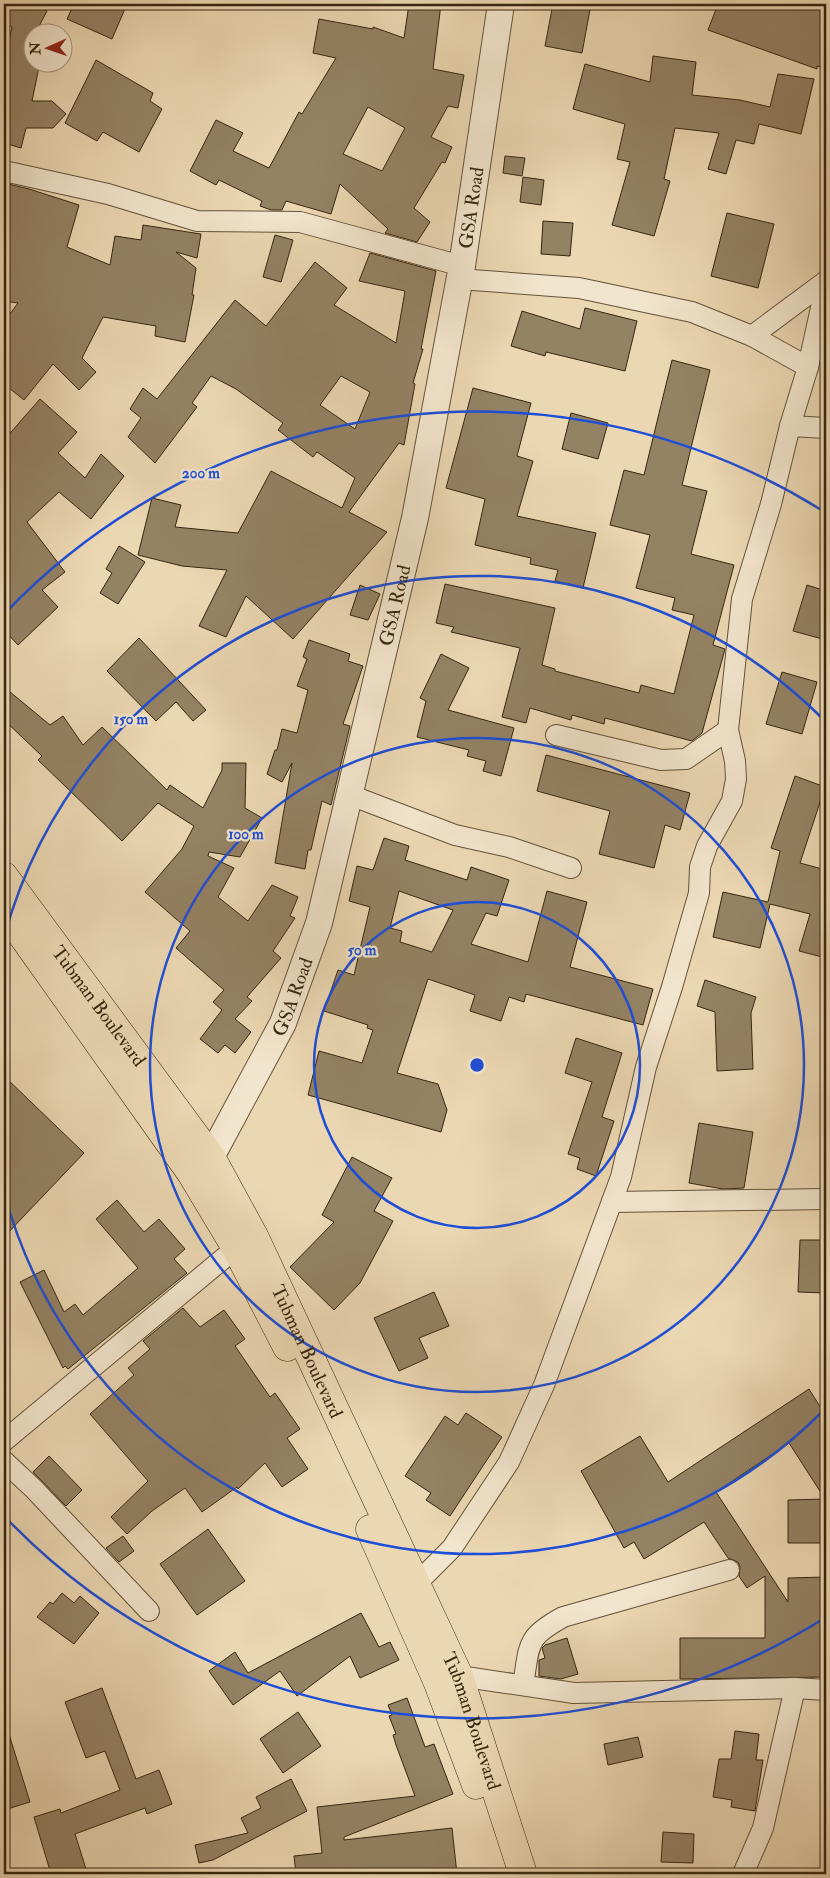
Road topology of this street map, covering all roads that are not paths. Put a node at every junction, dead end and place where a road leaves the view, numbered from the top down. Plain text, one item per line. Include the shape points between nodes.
1 (500, 4) edge
2 (4, 171) edge
3 (460, 272) junction
4 (826, 283) edge
5 (752, 336) junction
6 (808, 367) junction
7 (790, 426) junction
8 (826, 428) edge
9 (728, 730) junction
10 (556, 736) dead end
11 (350, 795) junction
12 (571, 868) dead end
13 (4, 876) edge
14 (4, 910) edge
15 (201, 1165) junction
16 (826, 1199) edge
17 (612, 1202) junction
18 (236, 1248) junction
19 (4, 1442) edge
20 (4, 1461) edge
21 (729, 1570) dead end
22 (415, 1585) junction
23 (149, 1611) dead end
24 (459, 1676) junction
25 (523, 1685) junction
26 (795, 1688) junction
27 (826, 1690) edge
28 (506, 1874) edge
29 (523, 1874) edge
30 (743, 1874) edge

1 - 3 street, GSA Road
2 - 3 street via 108,194 197,221 300,222
3 - 5 street via 579,288 692,312
3 - 11 street, GSA Road via 415,518
4 - 5 street
4 - 6 street
5 - 6 street
6 - 7 street
7 - 8 street
7 - 9 street via 742,600
9 - 10 street via 686,760 661,760
9 - 17 street via 735,761 732,801 707,846 700,867 699,893 646,1067 621,1177
11 - 12 street via 455,835 509,847
11 - 15 street, GSA Road via 319,923 283,1023
13 - 15 highway, Tubman Boulevard
14 - 15 highway, Tubman Boulevard
15 - 18 highway, Tubman Boulevard
15 - 22 highway, Tubman Boulevard via 255,1238
16 - 17 street
17 - 22 street via 544,1385 509,1462 452,1548
18 - 19 street
18 - 28 highway, Tubman Boulevard via 308,1389 438,1683
20 - 23 street
21 - 25 street via 563,1617 541,1629 530,1642
22 - 24 highway, Tubman Boulevard
24 - 25 street
24 - 29 highway, Tubman Boulevard
25 - 26 street via 574,1693
26 - 27 street
26 - 30 street via 763,1828

